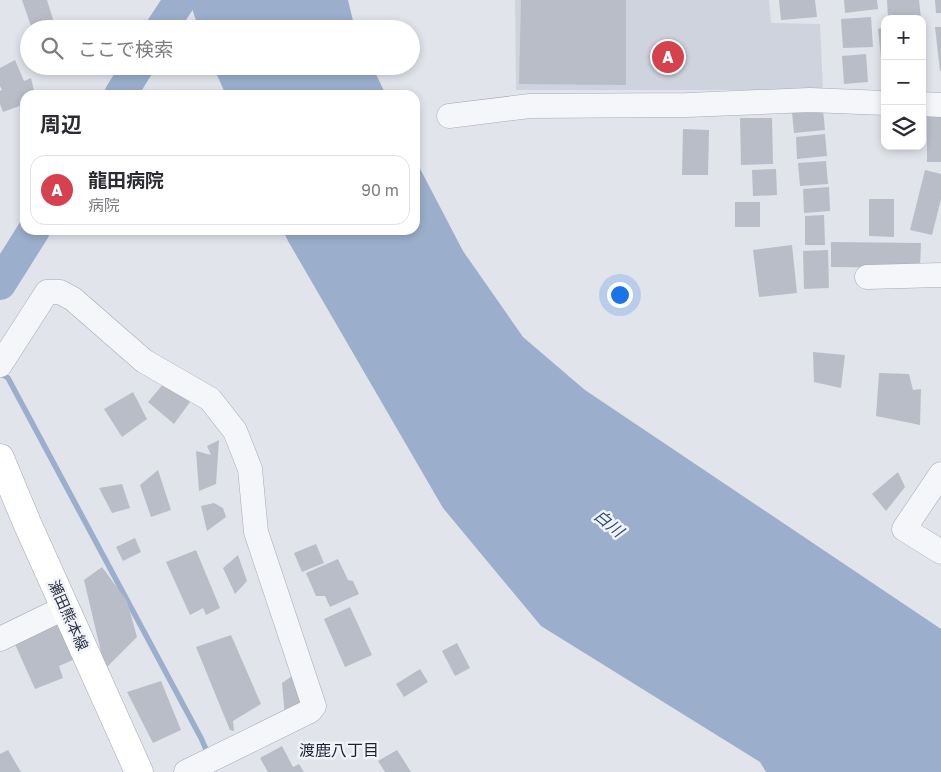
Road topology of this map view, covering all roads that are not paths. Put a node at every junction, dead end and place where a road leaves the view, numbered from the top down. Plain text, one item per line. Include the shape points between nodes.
1 (881, 103) edge
2 (926, 104) edge
3 (941, 105) edge
4 (449, 116) dead end
5 (941, 275) edge
6 (867, 277) dead end
7 (0, 365) edge
8 (0, 458) edge
9 (941, 474) edge
10 (941, 552) edge
11 (66, 607) junction
12 (0, 638) edge
13 (139, 772) edge
14 (186, 772) edge

1 - 4 street via 810,100 530,106
2 - 3 street
5 - 6 street
7 - 14 street via 47,292 60,292 73,299 144,360 210,399 235,431 250,469 256,532 314,706 310,711
8 - 11 main road, 瀬田熊本線
9 - 10 street via 904,529
11 - 12 street
11 - 13 main road, 瀬田熊本線

